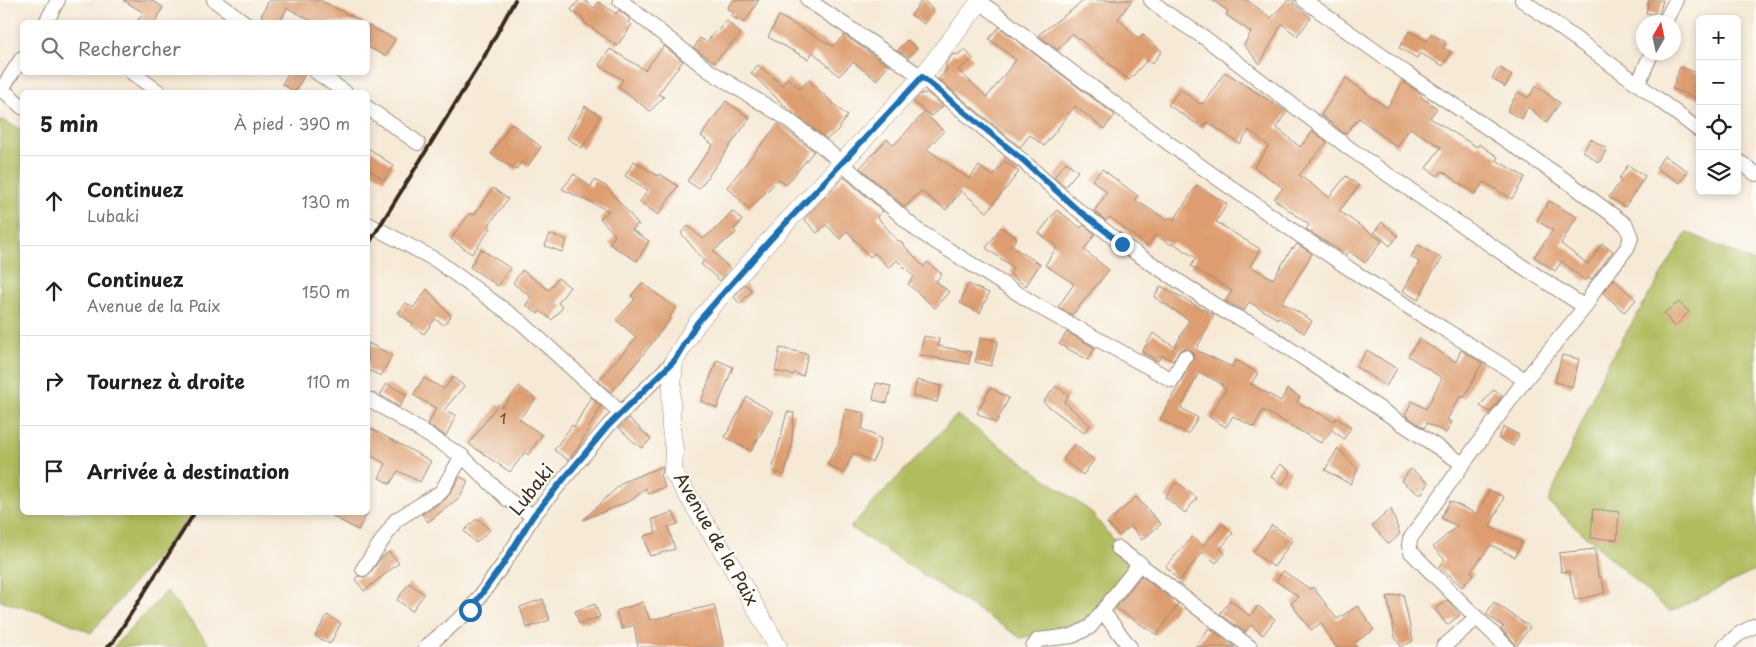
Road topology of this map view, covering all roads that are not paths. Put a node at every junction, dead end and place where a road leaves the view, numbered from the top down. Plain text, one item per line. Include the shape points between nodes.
1 (58, 0) edge
2 (214, 0) edge
3 (620, 0) edge
4 (808, 0) edge
5 (980, 0) edge
6 (1151, 0) edge
7 (1304, 0) edge
8 (1522, 0) edge
9 (1676, 0) edge
10 (1668, 15) edge
11 (47, 20) edge
12 (241, 20) edge
13 (1648, 60) edge
14 (20, 61) edge
15 (135, 75) edge
16 (320, 75) edge
17 (922, 77) junction
18 (1638, 84) junction
19 (0, 90) edge
20 (156, 90) edge
21 (342, 90) edge
22 (20, 105) edge
23 (370, 109) edge
24 (1696, 128) edge
25 (418, 143) dead end
26 (842, 163) junction
27 (1741, 163) edge
28 (1756, 174) edge
29 (370, 225) edge
30 (1585, 307) junction
31 (1185, 357) dead end
32 (674, 361) junction
33 (1525, 380) junction
34 (371, 400) dead end
35 (621, 413) junction
36 (462, 456) junction
37 (1463, 464) junction
38 (533, 516) junction
39 (1118, 548) dead end
40 (1140, 563) junction
41 (364, 568) dead end
42 (1103, 612) junction
43 (1477, 618) junction
44 (1756, 624) edge
45 (426, 647) edge
46 (778, 647) edge
47 (1033, 647) edge
48 (1130, 647) edge
49 (1250, 647) edge
50 (1443, 647) edge
51 (1507, 647) edge
52 (1724, 647) edge

1 - 11 street
2 - 12 street
3 - 26 street via 708,70 786,118
4 - 17 street
5 - 17 street, Avenue de la Paix
5 - 33 street via 1102,96 1223,182
6 - 30 street via 1349,148
7 - 30 street via 1626,225 1631,238 1627,248
8 - 18 street
9 - 10 street
13 - 18 street
14 - 19 street
15 - 20 street
16 - 21 street
17 - 26 street, Avenue de la Paix
17 - 37 street via 1122,244 1224,311 1255,326
18 - 24 street
19 - 22 street
23 - 25 street
26 - 31 street via 917,230 1041,308 1172,380
26 - 32 street, Avenue de la Paix via 697,323
27 - 28 street
29 - 35 street via 436,260 521,322
30 - 33 street
32 - 35 street, Lubaki
32 - 46 street, Avenue de la Paix via 671,397 674,472
33 - 37 street
34 - 36 street
35 - 38 street, Lubaki
36 - 38 street via 507,499
36 - 41 street via 441,492 396,520
37 - 43 street via 1410,539 1409,546 1411,552
38 - 45 street, Lubaki via 470,610
39 - 40 street
40 - 42 street
40 - 49 street
42 - 47 street via 1090,626 1072,636 1038,640
42 - 48 street
43 - 50 street
43 - 51 street
44 - 52 street

